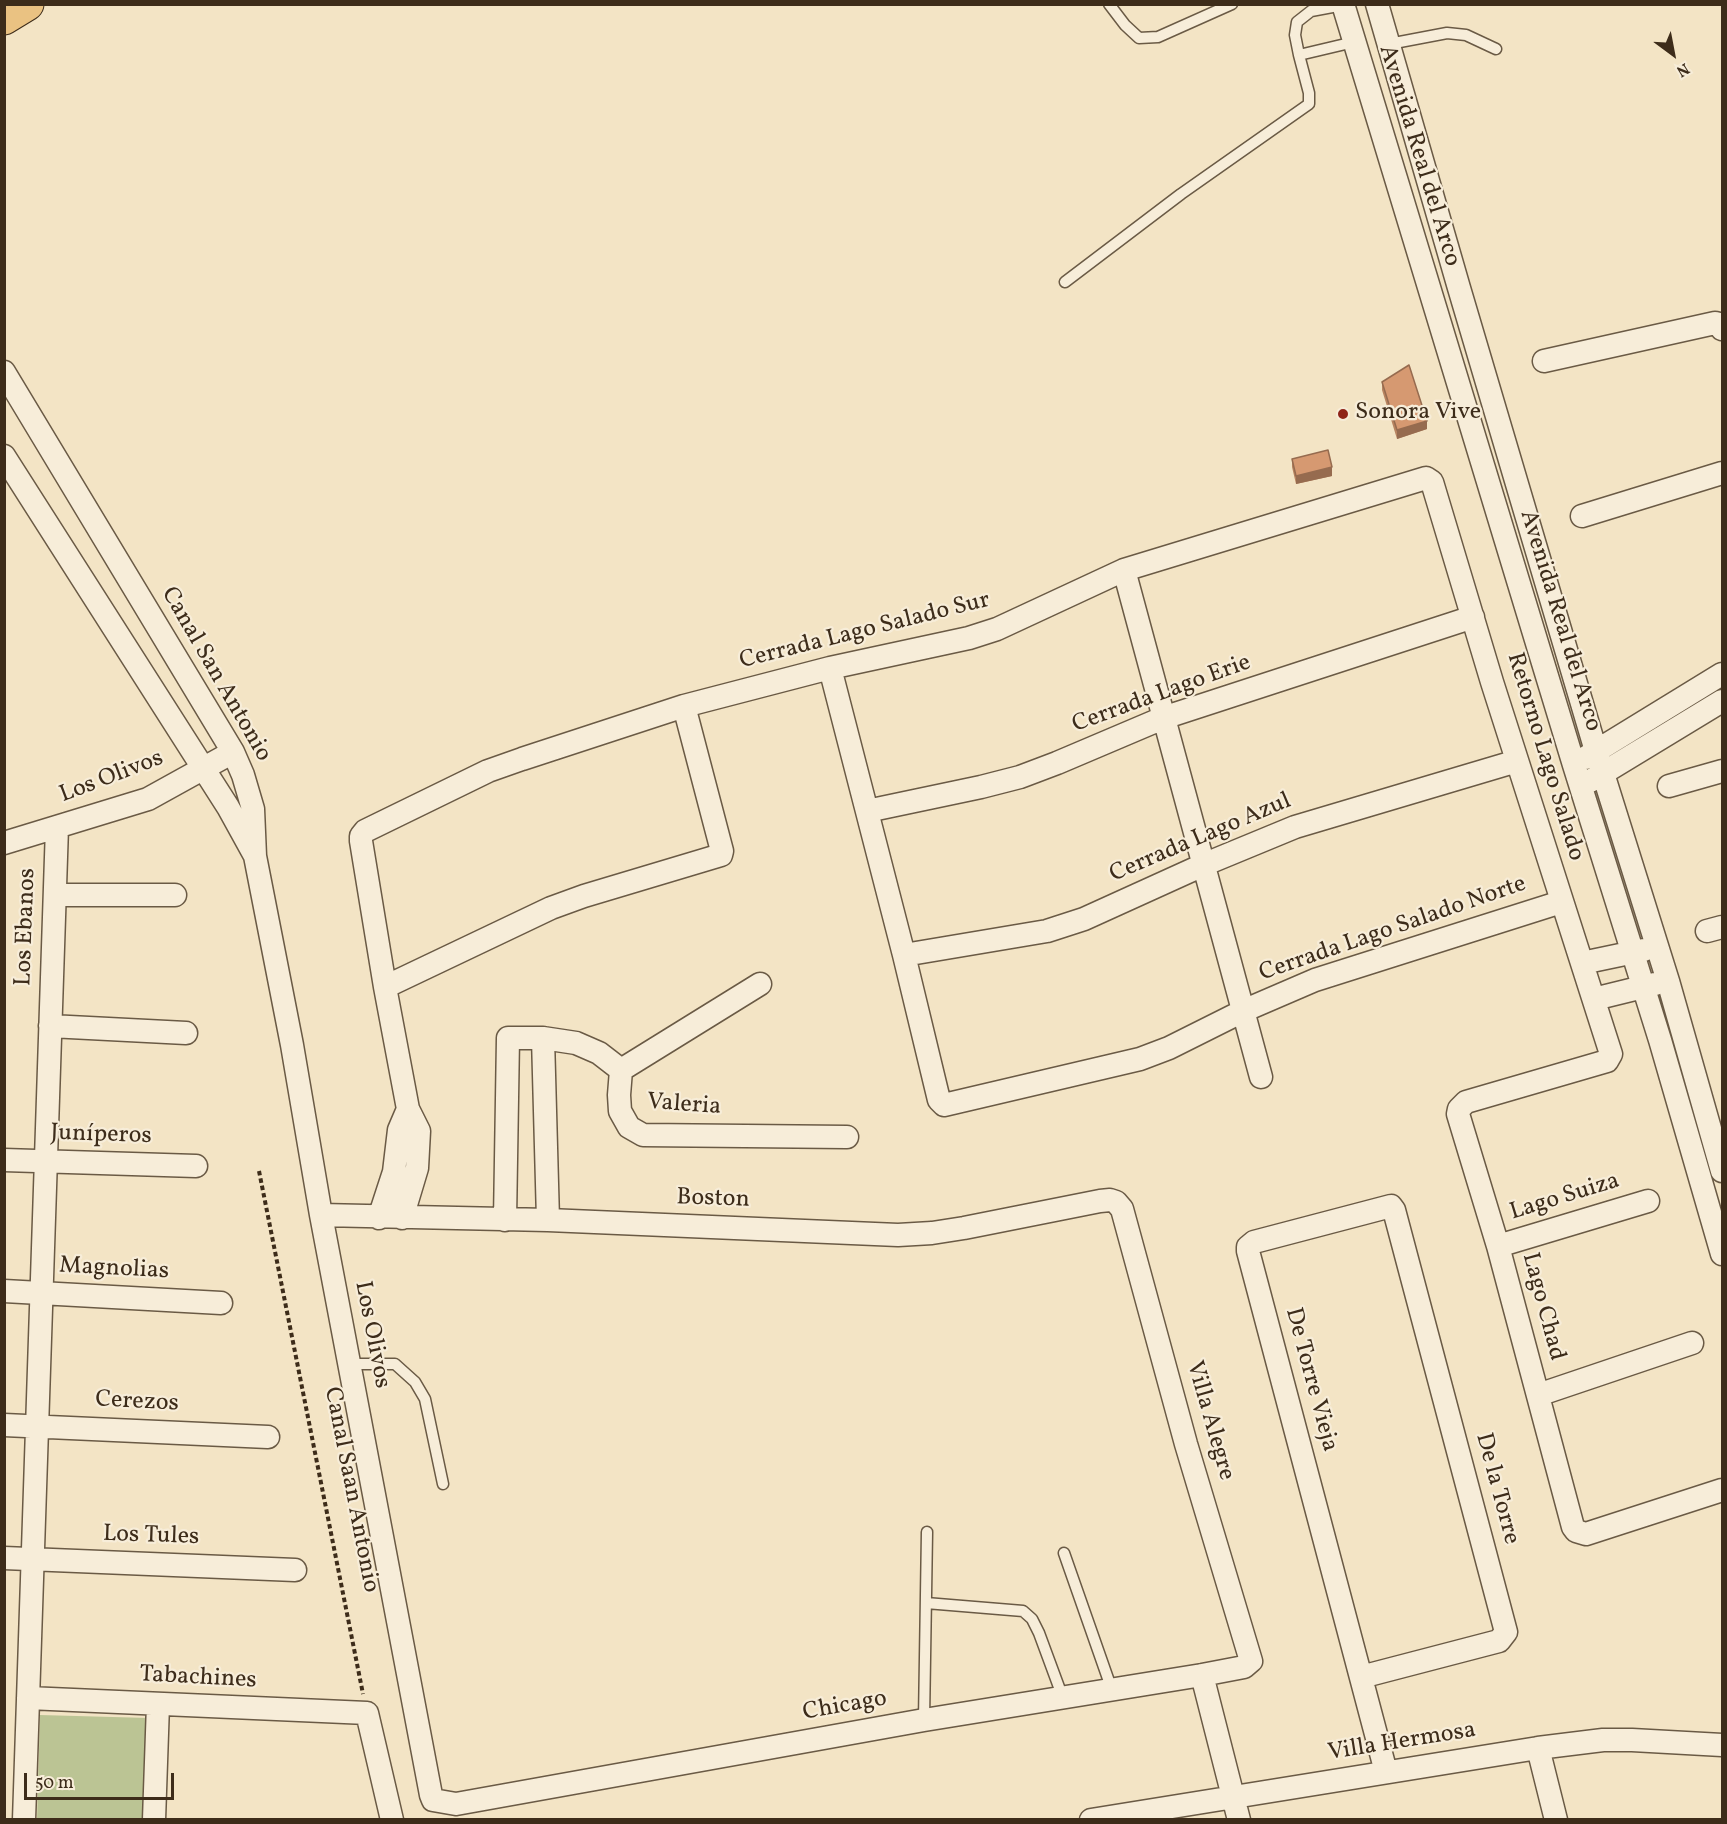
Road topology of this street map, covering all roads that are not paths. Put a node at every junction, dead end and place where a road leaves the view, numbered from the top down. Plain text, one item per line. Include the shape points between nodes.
1 (27, 4) edge
2 (1109, 4) edge
3 (1232, 4) edge
4 (1377, 4) edge
5 (1343, 5) edge
6 (4, 18) edge
7 (1354, 42) junction
8 (1389, 44) junction
9 (1496, 49) dead end
10 (1299, 55) junction
11 (1065, 282) dead end
12 (1459, 288) junction
13 (1432, 296) junction
14 (1722, 329) edge
15 (1544, 362) dead end
16 (4, 372) edge
17 (4, 456) edge
18 (1722, 473) edge
19 (1426, 478) joint
20 (1582, 516) dead end
21 (1124, 570) junction
22 (1473, 617) junction
23 (830, 668) junction
24 (1722, 674) edge
25 (1722, 701) edge
26 (684, 706) junction
27 (1163, 718) junction
28 (1596, 751) junction
29 (233, 752) junction
30 (1517, 761) junction
31 (1574, 765) junction
32 (202, 769) junction
33 (1722, 771) edge
34 (1603, 773) junction
35 (1669, 786) dead end
36 (1581, 787) junction
37 (867, 811) junction
38 (57, 827) junction
39 (4, 843) edge
40 (255, 856) junction
41 (1203, 865) junction
42 (55, 895) junction
43 (175, 895) dead end
44 (1561, 902) junction
45 (1657, 947) junction
46 (1632, 953) junction
47 (904, 955) junction
48 (1582, 963) junction
49 (1668, 981) junction
50 (760, 984) dead end
51 (386, 987) junction
52 (1642, 987) junction
53 (1594, 999) junction
54 (1243, 1011) junction
55 (50, 1026) junction
56 (186, 1033) dead end
57 (543, 1038) junction
58 (1611, 1054) joint
59 (621, 1070) junction
60 (1261, 1077) dead end
61 (408, 1109) junction
62 (847, 1137) dead end
63 (4, 1160) edge
64 (46, 1162) junction
65 (196, 1166) dead end
66 (1722, 1171) edge
67 (1100, 1201) joint
68 (1648, 1201) dead end
69 (1394, 1210) joint
70 (321, 1215) junction
71 (379, 1218) junction
72 (402, 1218) junction
73 (505, 1220) junction
74 (548, 1220) junction
75 (1498, 1246) junction
76 (1722, 1254) edge
77 (4, 1291) edge
78 (41, 1293) junction
79 (221, 1303) dead end
80 (1692, 1343) dead end
81 (349, 1364) junction
82 (1538, 1395) junction
83 (4, 1425) edge
84 (37, 1426) junction
85 (268, 1437) dead end
86 (443, 1484) dead end
87 (1722, 1490) edge
88 (927, 1532) dead end
89 (1064, 1553) dead end
90 (4, 1558) edge
91 (32, 1559) junction
92 (295, 1570) dead end
93 (926, 1603) junction
94 (1244, 1667) joint
95 (1202, 1675) junction
96 (1361, 1677) junction
97 (1112, 1690) junction
98 (28, 1698) junction
99 (1063, 1698) junction
100 (158, 1704) junction
101 (924, 1720) junction
102 (1722, 1745) edge
103 (1538, 1748) junction
104 (1386, 1772) junction
105 (1232, 1797) junction
106 (459, 1812) edge
107 (24, 1820) edge
108 (154, 1820) edge
109 (392, 1820) edge
110 (1091, 1820) edge
111 (1239, 1820) edge
112 (1556, 1820) edge

1 - 6 main road
2 - 3 lane via 1139,38 1158,37
4 - 8 street, Avenida Real del Arco
5 - 7 street, Avenida Real del Arco
5 - 10 lane via 1311,11 1297,22
7 - 10 lane
7 - 13 street, Avenida Real del Arco
8 - 9 lane via 1447,33 1467,35
8 - 12 street, Avenida Real del Arco
10 - 11 lane via 1309,104
12 - 13 street
12 - 28 street, Avenida Real del Arco
13 - 31 street, Avenida Real del Arco
14 - 15 street via 1715,323
16 - 29 street, Canal San Antonio
17 - 32 street
18 - 20 street
19 - 21 street, Cerrada Lago Salado Sur
19 - 22 street, Retorno Lago Salado via 1432,482
21 - 23 street, Cerrada Lago Salado Sur via 997,629
21 - 27 street
22 - 27 street, Cerrada Lago Erie
22 - 30 street, Retorno Lago Salado
23 - 26 street, Cerrada Lago Salado Sur
23 - 37 street
24 - 28 street
25 - 34 street
26 - 51 street, Cerrada Lago Salado Sur via 488,771 365,831 361,841
26 - 51 street via 721,855 551,908
27 - 37 street, Cerrada Lago Erie via 1020,777
27 - 41 street
28 - 31 street
28 - 34 street, Avenida Real del Arco
29 - 32 street, Los Olivos
29 - 40 street, Canal San Antonio via 253,809
30 - 41 street, Cerrada Lago Azul via 1295,827
30 - 44 street, Retorno Lago Salado
31 - 36 street, Avenida Real del Arco
32 - 38 street, Los Olivos via 148,799
32 - 40 street
33 - 35 street
34 - 36 street
34 - 45 street, Avenida Real del Arco
36 - 46 street, Avenida Real del Arco
37 - 47 street
38 - 39 street, Los Olivos
38 - 42 street, Los Ebanos
40 - 70 street, Los Olivos
41 - 47 street, Cerrada Lago Azul via 1084,920
41 - 54 street
42 - 43 street
42 - 55 street, Los Ebanos
44 - 48 street, Retorno Lago Salado
44 - 54 street, Cerrada Lago Salado Norte via 1315,980
45 - 46 street
45 - 49 street, Avenida Real del Arco
46 - 48 street
46 - 52 street, Avenida Real del Arco
47 - 54 street, Cerrada Lago Salado Norte via 939,1100 948,1106 1140,1059
48 - 53 street, Retorno Lago Salado
49 - 52 street
49 - 66 street, Avenida Real del Arco
50 - 59 street
51 - 61 street
52 - 53 street
52 - 76 street, Avenida Real del Arco
53 - 58 street, Retorno Lago Salado
54 - 60 street
55 - 56 street
55 - 64 street, Los Ebanos
57 - 59 street, Valeria via 576,1043 599,1053
57 - 73 street, Valeria via 508,1038
57 - 74 street
58 - 75 street, Lago Chad via 1607,1061 1466,1102 1459,1109
59 - 62 street, Valeria via 620,1111 629,1126 643,1135
61 - 71 street via 399,1131 394,1172
61 - 72 street via 419,1131 418,1160
63 - 64 street, Juníperos
64 - 65 street, Juníperos
64 - 78 street, Los Ebanos
67 - 74 street, Boston via 932,1233 898,1235
67 - 94 street, Villa Alegre via 1116,1202 1122,1209 1186,1444 1252,1659
68 - 75 street, Lago Suiza
69 - 96 street, De la Torre via 1506,1632 1499,1641
69 - 96 street, De Torre Vieja via 1388,1206 1254,1242 1248,1247
70 - 71 street, Boston
70 - 81 street, Los Olivos
71 - 72 street, Boston
72 - 73 street, Boston
73 - 74 street, Boston
75 - 82 street, Lago Chad
77 - 78 street, Magnolias
78 - 79 street, Magnolias
78 - 84 street, Los Ebanos
80 - 82 street
81 - 86 lane via 395,1364 415,1382 425,1399
81 - 106 street, Los Olivos via 431,1795 435,1801
82 - 87 street, Lago Chad via 1573,1527 1580,1534
83 - 84 street, Cerezos
84 - 85 street, Cerezos
84 - 91 street, Los Ebanos
88 - 93 lane
89 - 97 lane
90 - 91 street, Los Tules
91 - 92 street, Los Tules
91 - 98 street, Los Ebanos
93 - 99 lane via 1023,1611 1039,1633
93 - 101 lane
94 - 95 street, Chicago
95 - 97 street, Chicago
95 - 105 street
96 - 104 street
97 - 99 street, Chicago
98 - 100 street, Tabachines
98 - 107 street, Los Ebanos
99 - 101 street, Chicago
100 - 108 street
100 - 109 street, Tabachines via 367,1713
101 - 106 street, Chicago
102 - 103 street, Villa Hermosa via 1617,1740
103 - 104 street, Villa Hermosa
103 - 112 street
104 - 105 street, Villa Hermosa
105 - 110 street, Villa Hermosa
105 - 111 street

